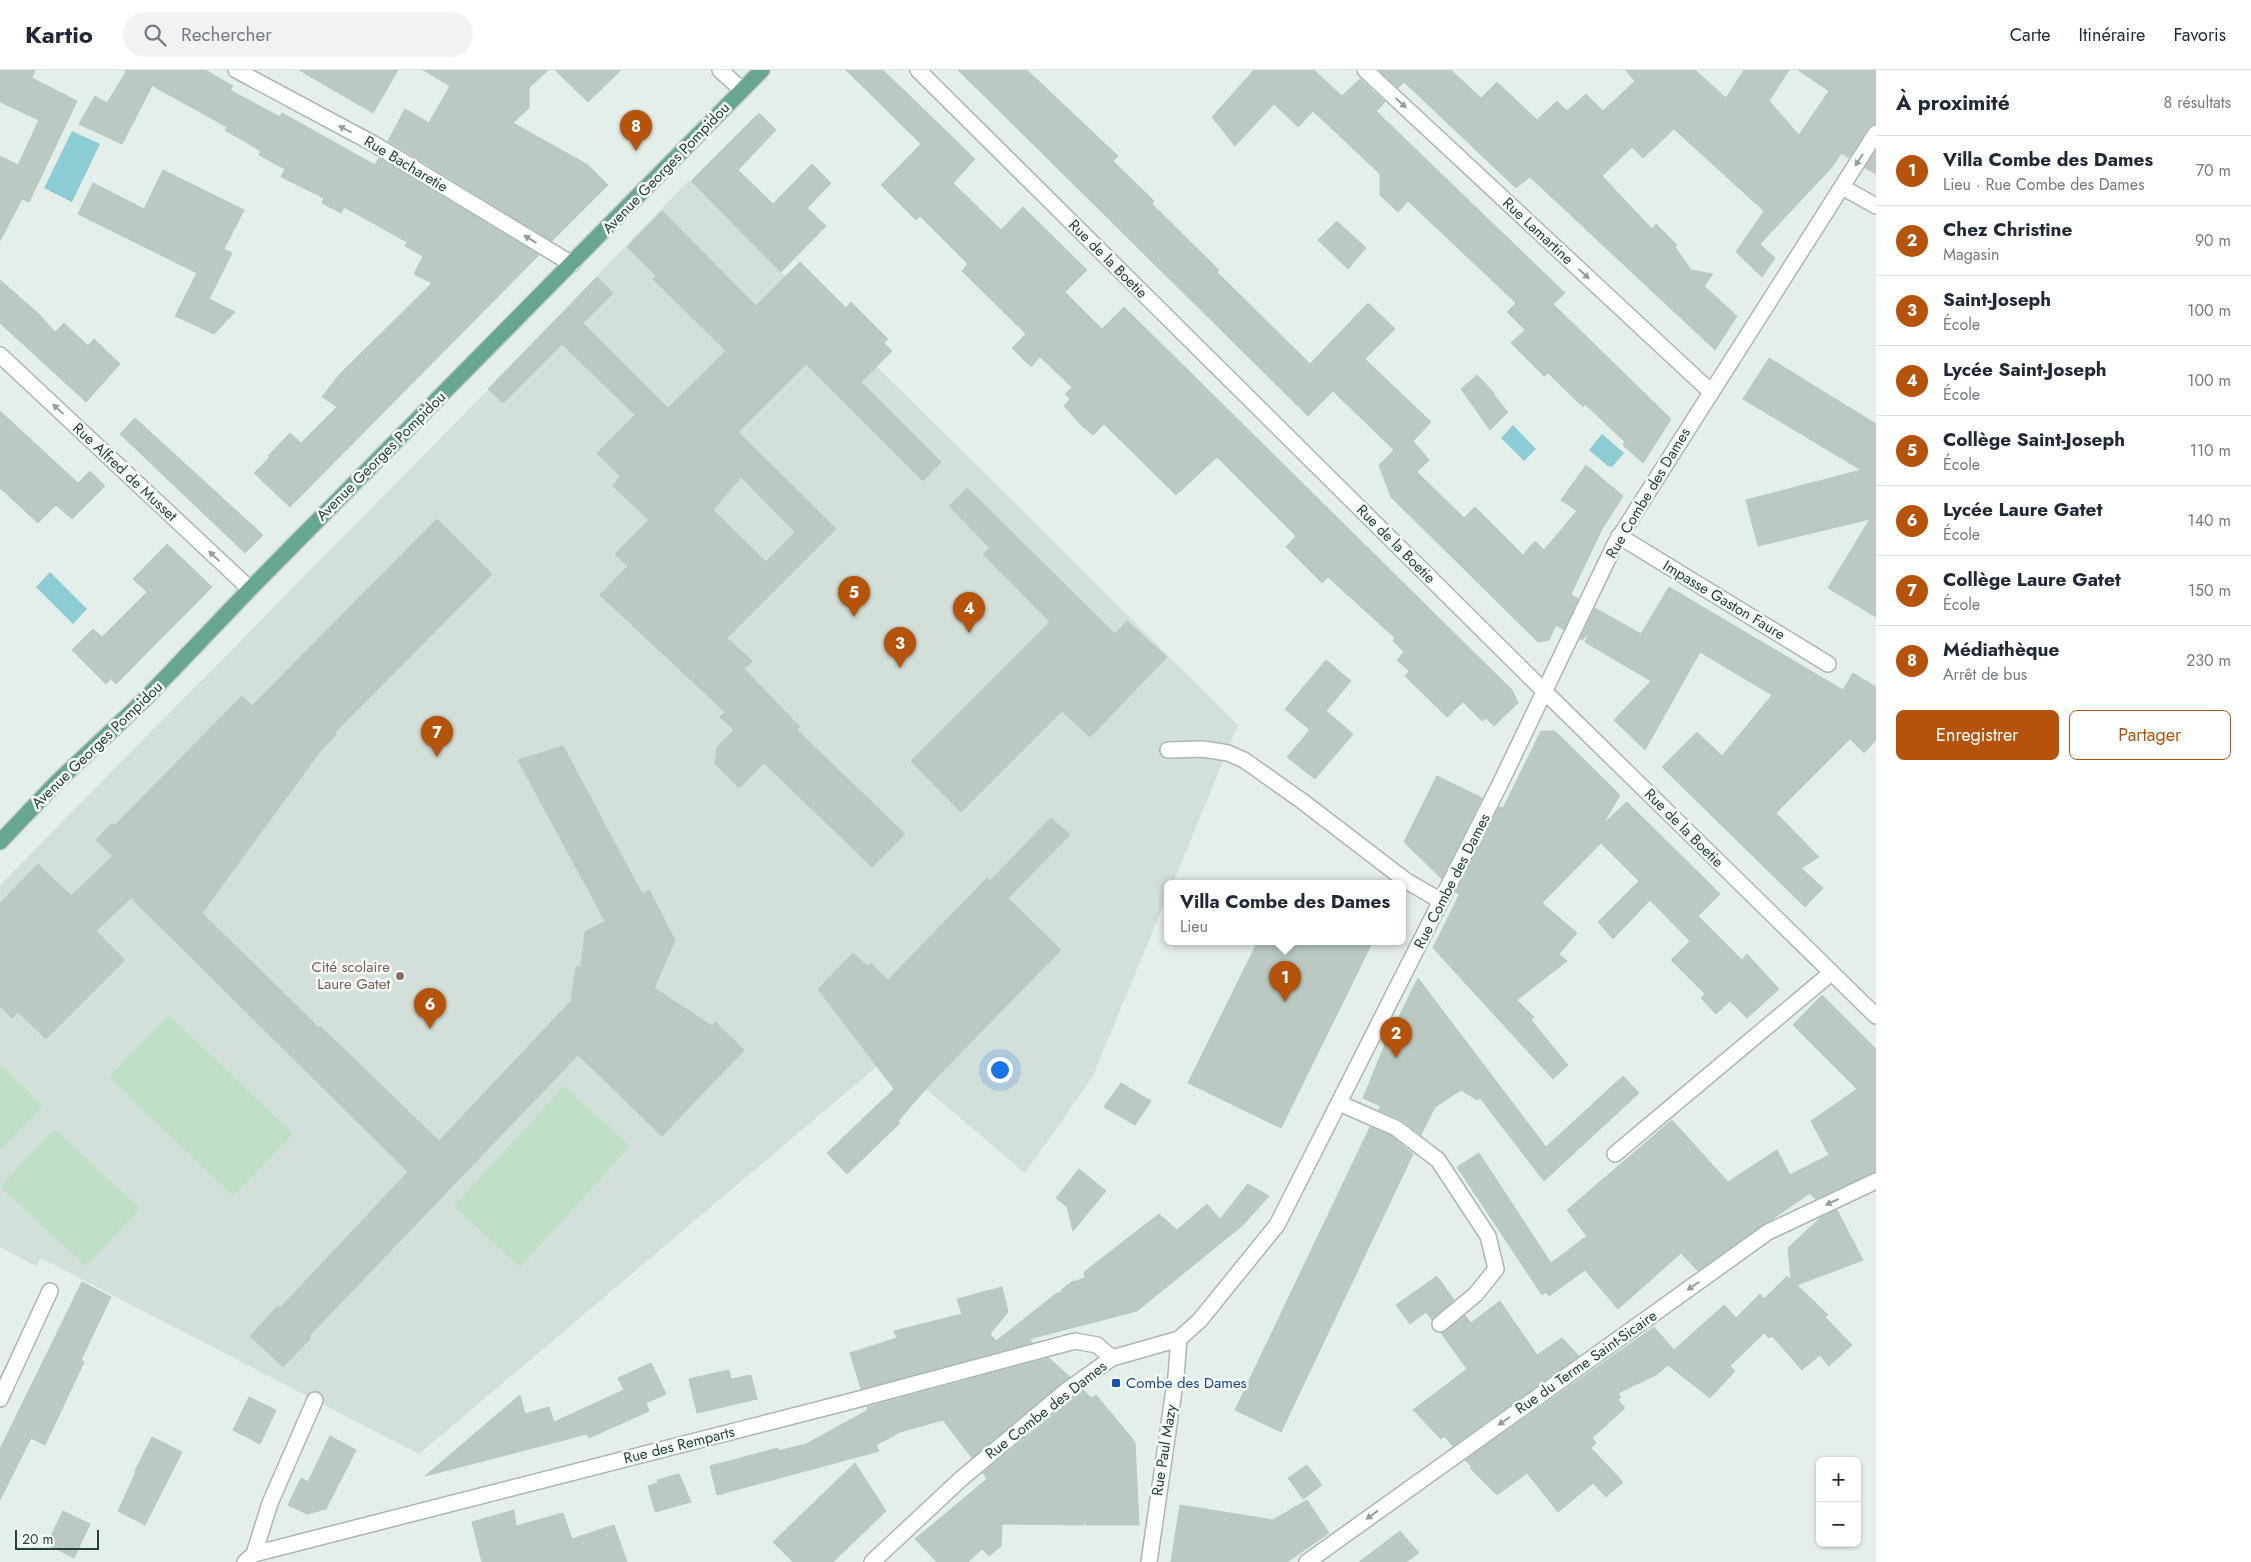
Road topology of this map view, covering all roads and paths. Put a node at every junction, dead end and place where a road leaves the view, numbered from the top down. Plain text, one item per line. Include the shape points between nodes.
1 (236, 70) edge
2 (720, 70) edge
3 (762, 70) edge
4 (918, 70) edge
5 (1365, 70) edge
6 (742, 90) junction
7 (1876, 133) edge
8 (1842, 187) junction
9 (1876, 206) edge
10 (572, 264) junction
11 (0, 355) edge
12 (1711, 392) junction
13 (1619, 536) junction
14 (250, 589) junction
15 (1828, 664) dead end
16 (1544, 691) junction
17 (1168, 750) dead end
18 (0, 842) edge
19 (1404, 880) edge
20 (1406, 881) edge
21 (1441, 901) junction
22 (1831, 973) junction
23 (1876, 1016) edge
24 (1339, 1103) junction
25 (1615, 1154) dead end
26 (1876, 1181) edge
27 (50, 1291) dead end
28 (1440, 1324) dead end
29 (1179, 1338) junction
30 (1112, 1358) junction
31 (0, 1399) edge
32 (315, 1400) dead end
33 (250, 1558) edge
34 (872, 1562) edge
35 (1149, 1562) edge
36 (1307, 1562) edge

10 -> 1 street, Rue Bacharetie via 374,144
2 - 6 street
3 - 6 main road, Avenue Georges Pompidou
4 - 16 street, Rue de la Boetie
5 -> 12 street, Rue Lamartine
6 - 10 main road, Avenue Georges Pompidou
7 -> 8 street, Rue Combe des Dames
8 - 9 street
8 - 12 street, Rue Combe des Dames
10 - 14 main road, Avenue Georges Pompidou
14 -> 11 street, Rue Alfred de Musset
12 - 13 street, Rue Combe des Dames
13 - 15 street, Impasse Gaston Faure
13 - 16 street, Rue Combe des Dames
14 - 18 main road, Avenue Georges Pompidou via 144,702 56,783
16 - 21 street, Rue Combe des Dames
16 - 22 street, Rue de la Boetie
17 - 19 street via 1203,749 1228,753 1244,760
20 - 21 street
21 - 24 street, Rue Combe des Dames
22 - 23 street, Rue de la Boetie
22 - 25 street
24 - 28 street via 1396,1128 1438,1160 1488,1236 1496,1269 1476,1294
24 - 29 street, Rue Combe des Dames via 1277,1225 1200,1320
26 -> 36 street, Rue du Terme Saint-Sicaire via 1768,1232
27 - 31 street
29 - 30 street, Rue Combe des Dames
29 - 35 street, Rue Paul Mazy
30 - 33 street, Rue des Remparts via 1096,1345 1075,1341
30 - 34 street, Rue Combe des Dames via 1066,1391 962,1478
32 - 33 street

